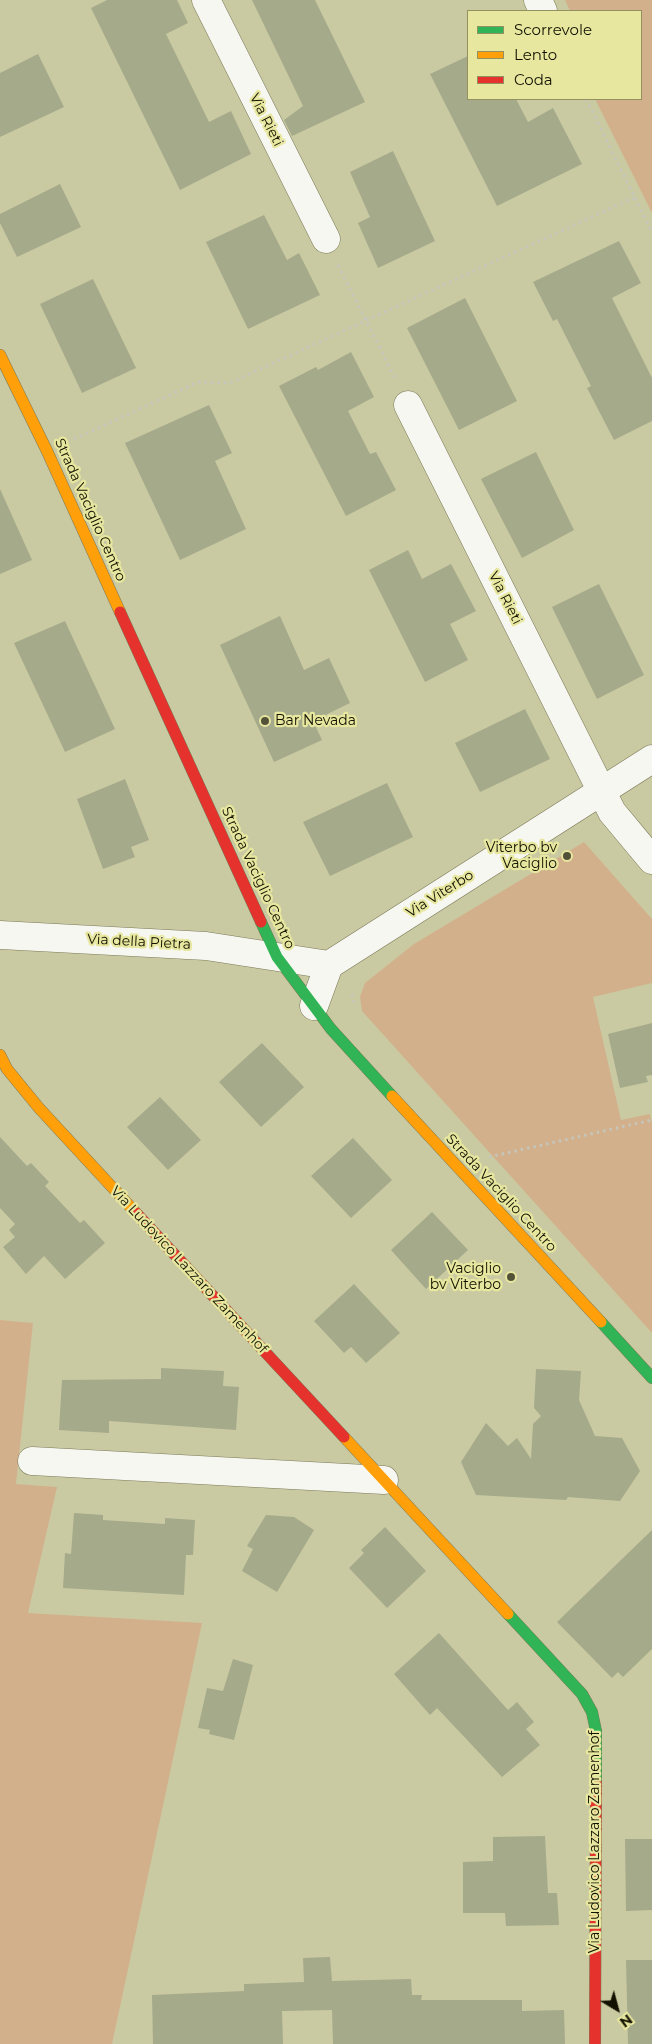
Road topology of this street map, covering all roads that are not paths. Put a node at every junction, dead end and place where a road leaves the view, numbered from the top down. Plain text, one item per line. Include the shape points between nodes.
1 (206, 0) edge
2 (326, 239) road end
3 (0, 355) edge
4 (408, 405) road end
5 (652, 759) edge
6 (602, 791) junction
7 (652, 860) edge
8 (0, 935) edge
9 (277, 957) junction
10 (329, 965) junction
11 (314, 1006) junction
12 (0, 1055) edge
13 (652, 1378) edge
14 (32, 1461) dead end
15 (384, 1480) junction
16 (594, 2044) edge

1 - 2 street, Via Rieti
3 - 9 street, Strada Vaciglio Centro via 47,451
4 - 6 street, Via Rieti
5 - 6 street, Via Viterbo
6 - 7 street via 612,812
6 - 10 street, Via Viterbo
8 - 9 street, Via della Pietra via 206,946
9 - 10 street
9 - 11 street, Strada Vaciglio Centro
10 - 11 street
11 - 13 street, Strada Vaciglio Centro via 331,1030
12 - 15 street, Via Ludovico Lazzaro Zamenhof via 7,1069 39,1108
14 - 15 street
15 - 16 street, Via Ludovico Lazzaro Zamenhof via 568,1678 592,1712 596,1731

